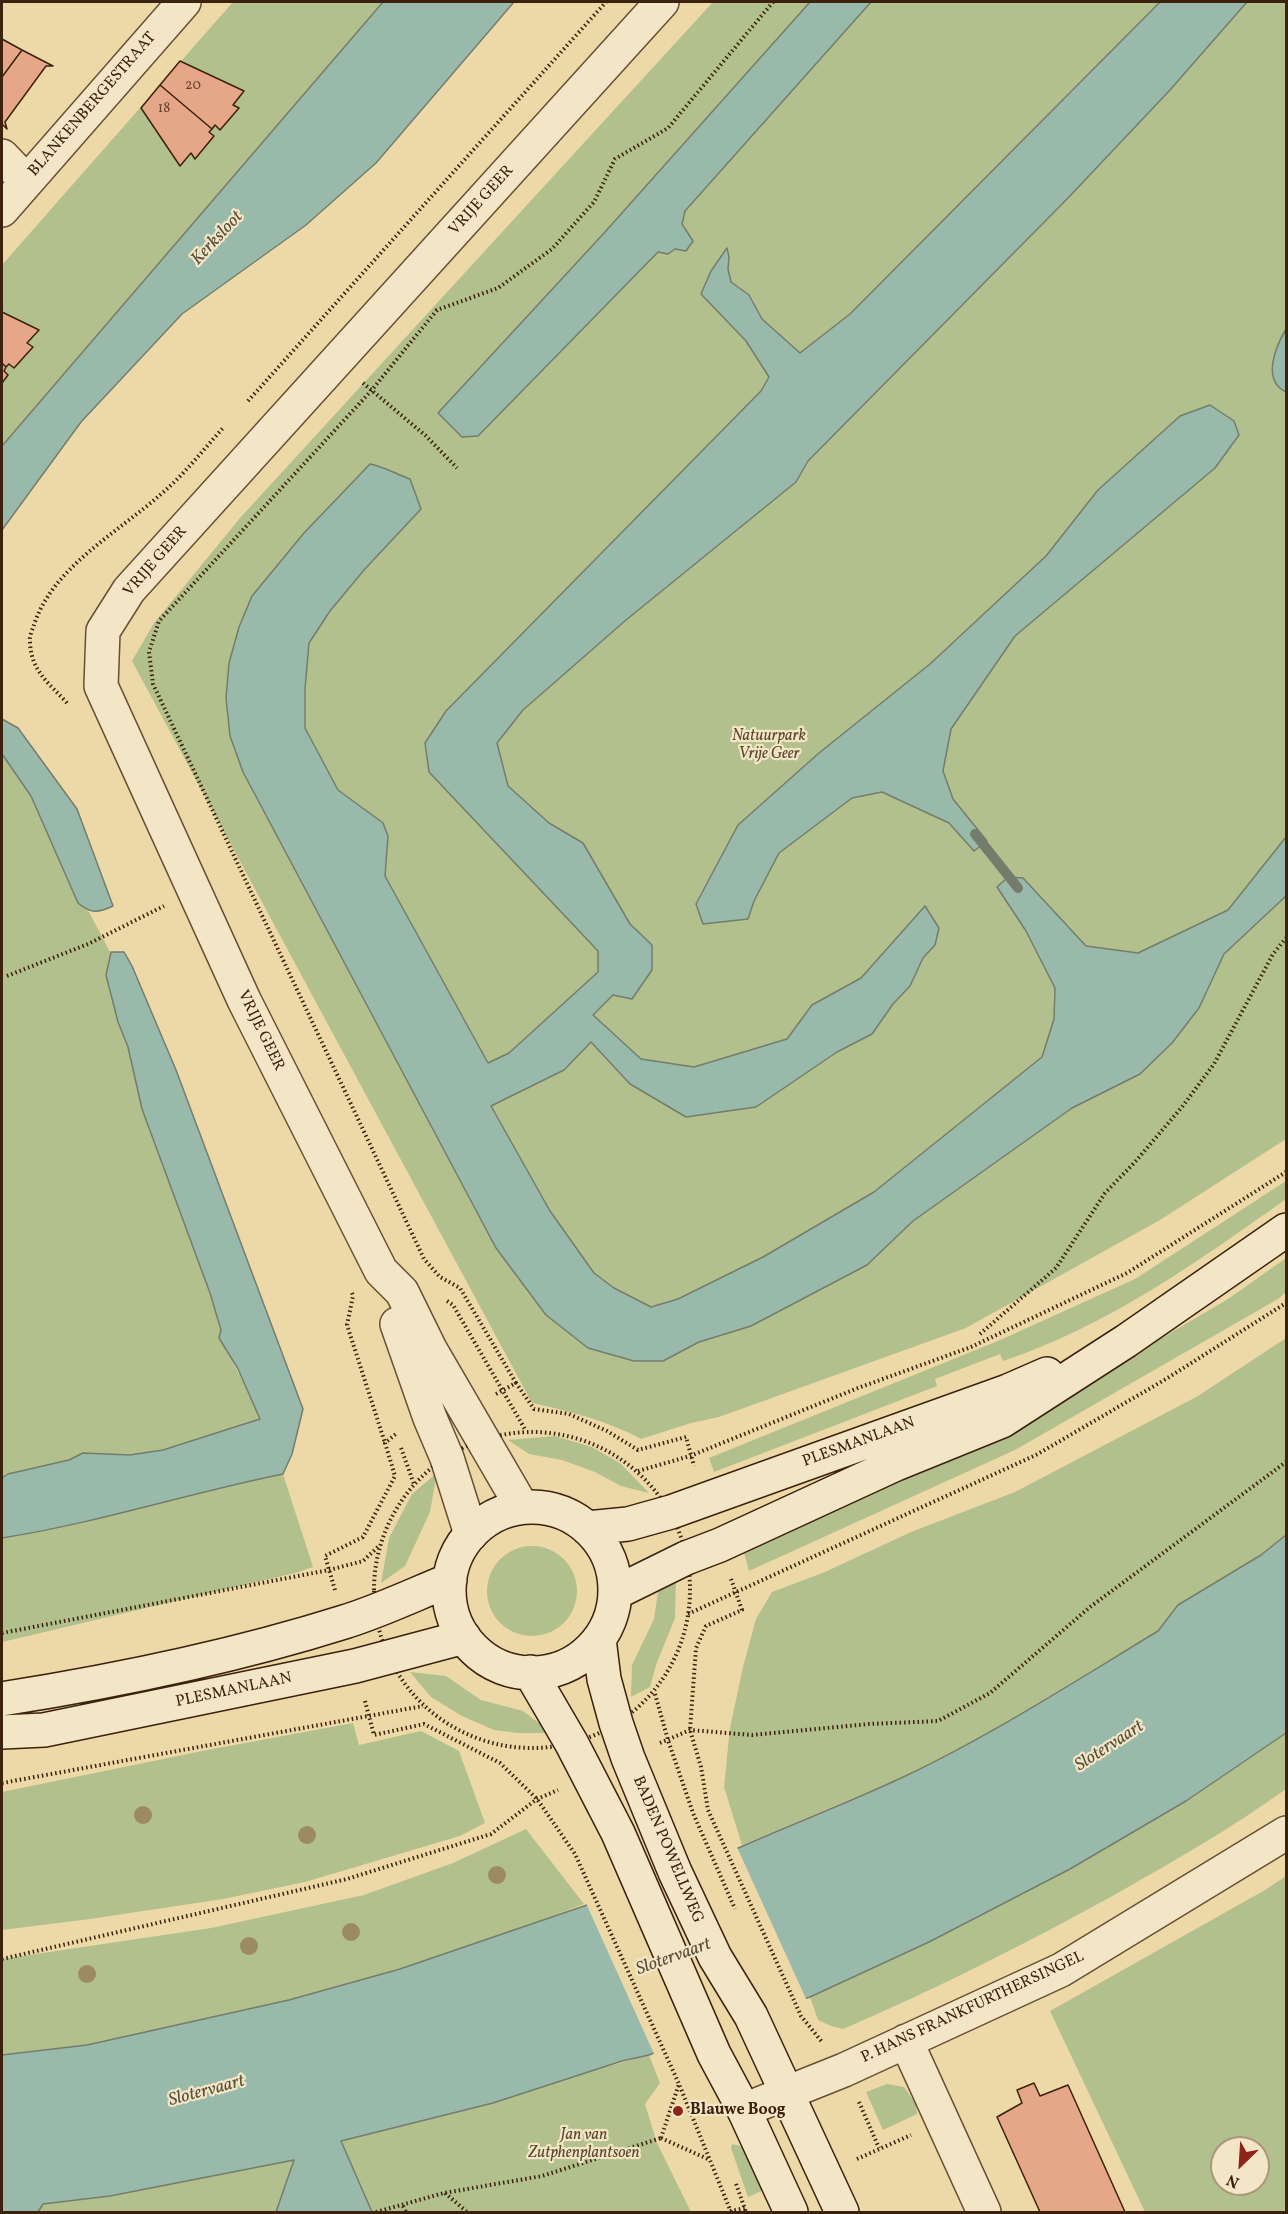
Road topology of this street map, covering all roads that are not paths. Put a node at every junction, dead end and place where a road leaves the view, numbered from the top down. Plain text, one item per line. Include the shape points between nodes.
1 (184, 2) edge
2 (662, 2) edge
3 (2, 156) edge
4 (26, 181) junction
5 (2, 210) edge
6 (1287, 1230) edge
7 (381, 1271) junction
8 (1126, 1341) junction
9 (522, 1507) junction
10 (587, 1528) junction
11 (471, 1534) junction
12 (450, 1580) junction
13 (615, 1593) junction
14 (464, 1636) junction
15 (599, 1639) junction
16 (530, 1672) junction
17 (2, 1699) edge
18 (2, 1732) edge
19 (1287, 1833) edge
20 (906, 2042) junction
21 (787, 2093) junction
22 (744, 2110) junction
23 (791, 2212) edge
24 (842, 2212) edge
25 (984, 2212) edge

1 - 4 street, BLANKENBERGESTRAAT
2 - 7 street, VRIJE GEER via 129,590 104,631 101,686 244,1000
3 - 4 street
4 - 5 street, BLANKENBERGESTRAAT
6 - 8 street, PLESMANLAAN
7 - 9 street, VRIJE GEER via 402,1292 430,1349
7 - 11 street, VRIJE GEER via 385,1295 447,1458
8 - 10 street, PLESMANLAAN via 1008,1390 706,1500 627,1524
8 - 13 street, PLESMANLAAN via 1002,1421 896,1464
9 - 10 street via 557,1510
9 - 11 street via 489,1519
10 - 13 street via 608,1557
11 - 12 street via 456,1556
12 - 14 street via 453,1615
12 - 17 street via 344,1622 244,1649
13 - 15 street via 610,1617
14 - 16 street via 486,1659
14 - 18 street, PLESMANLAAN via 355,1666 44,1730
15 - 16 street via 569,1664
15 - 21 street, BADEN POWELLWEG via 604,1679 616,1723 675,1872
16 - 22 street via 618,1833 714,2054
19 - 20 street, P. HANS FRANKFURTHERSINGEL via 1061,1970
20 - 21 street, P. HANS FRANKFURTHERSINGEL
20 - 25 street
21 - 22 street, P. HANS FRANKFURTHERSINGEL
21 - 24 street, BADEN POWELLWEG
22 - 23 street

